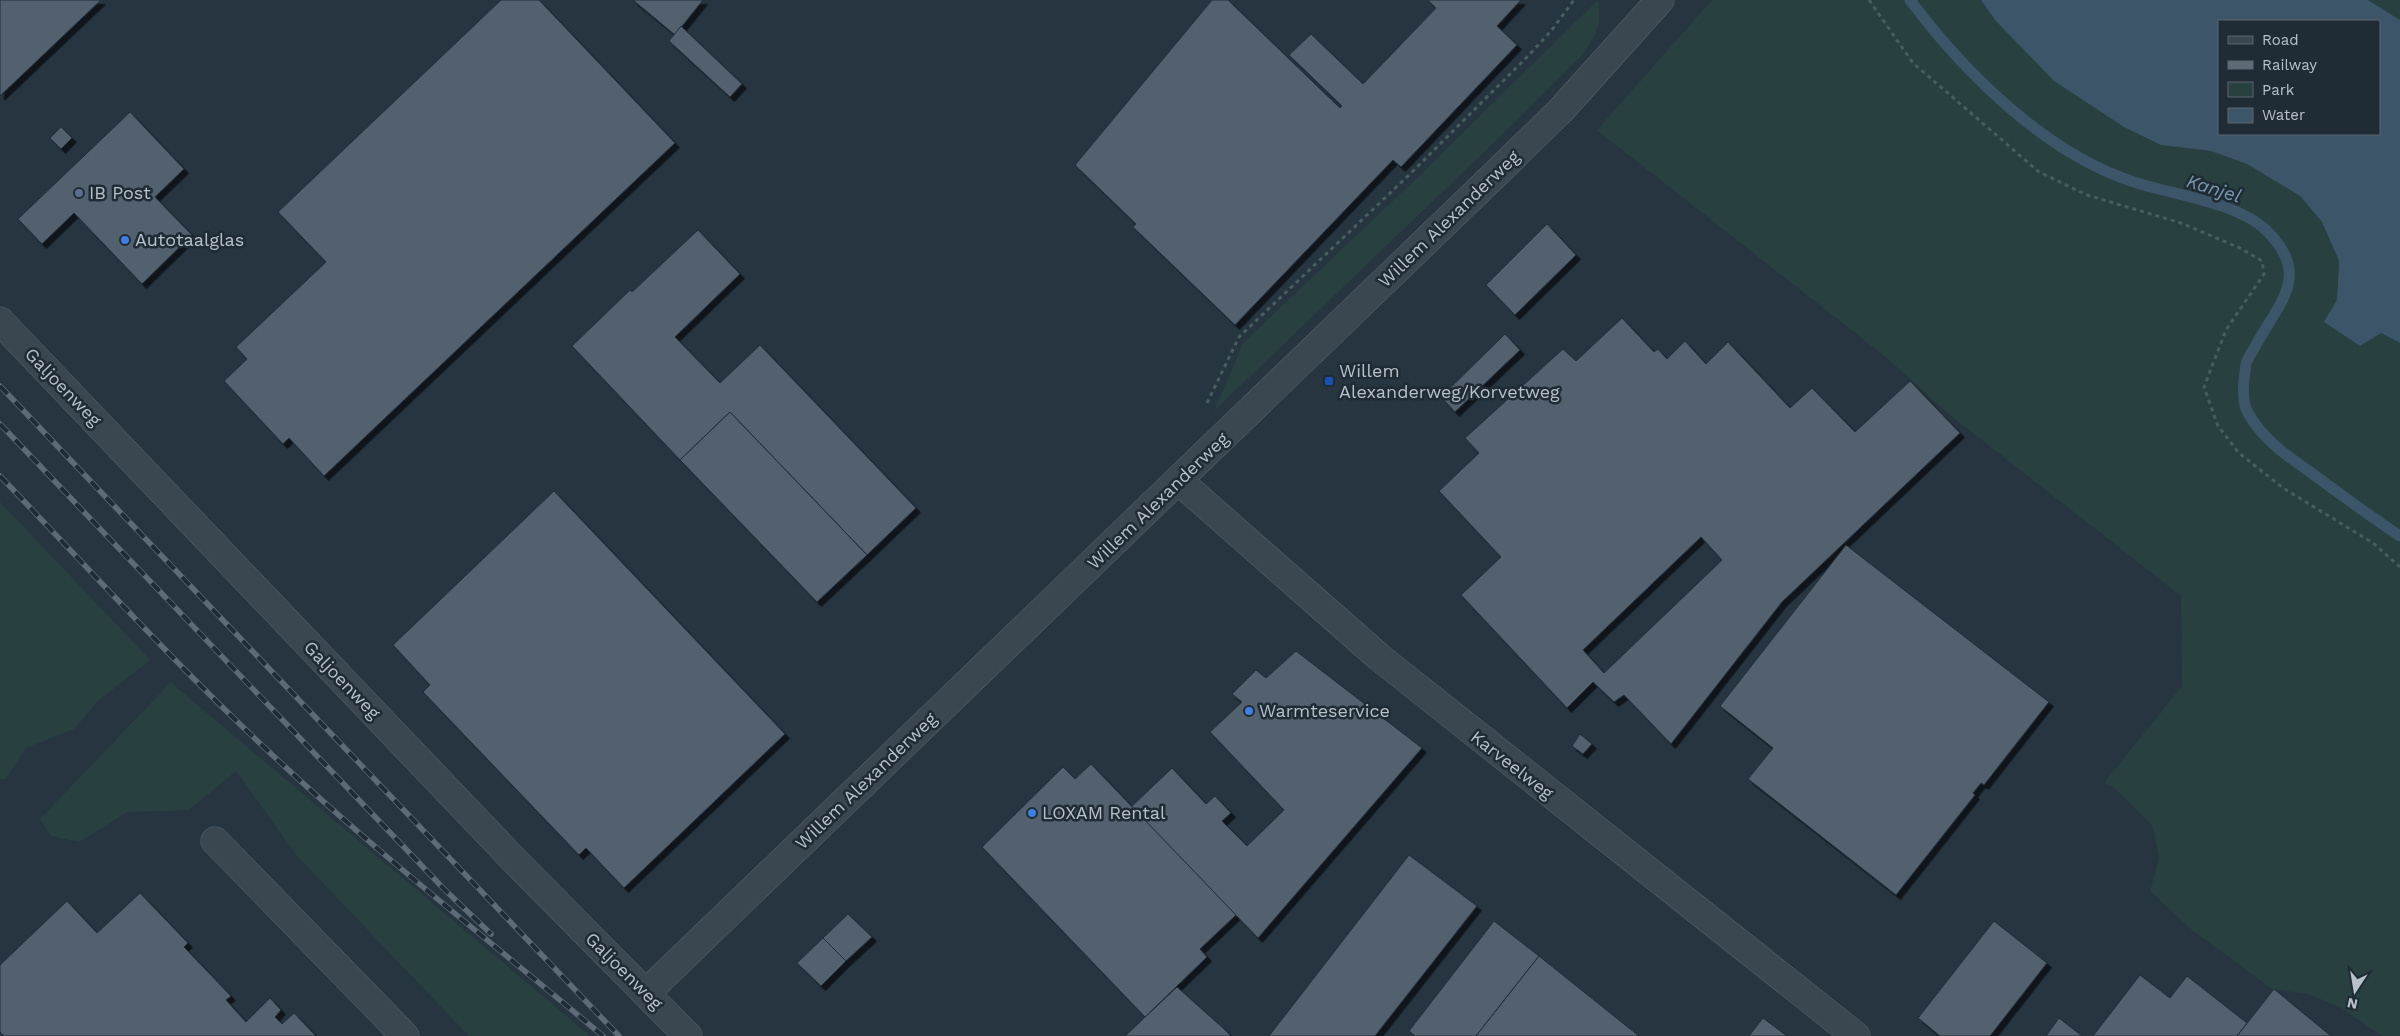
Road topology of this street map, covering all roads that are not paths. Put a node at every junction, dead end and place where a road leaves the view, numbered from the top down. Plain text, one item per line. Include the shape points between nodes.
1 (1660, 0) edge
2 (0, 321) edge
3 (1179, 481) junction
4 (215, 840) dead end
5 (646, 992) junction
6 (405, 1036) edge
7 (688, 1036) edge
8 (1856, 1036) edge

1 - 3 street, Willem Alexanderweg via 1562,109
2 - 5 street, Galjoenweg via 508,854
3 - 5 street, Willem Alexanderweg
3 - 8 street, Karveelweg via 1394,669
4 - 6 street
5 - 7 street, Galjoenweg

